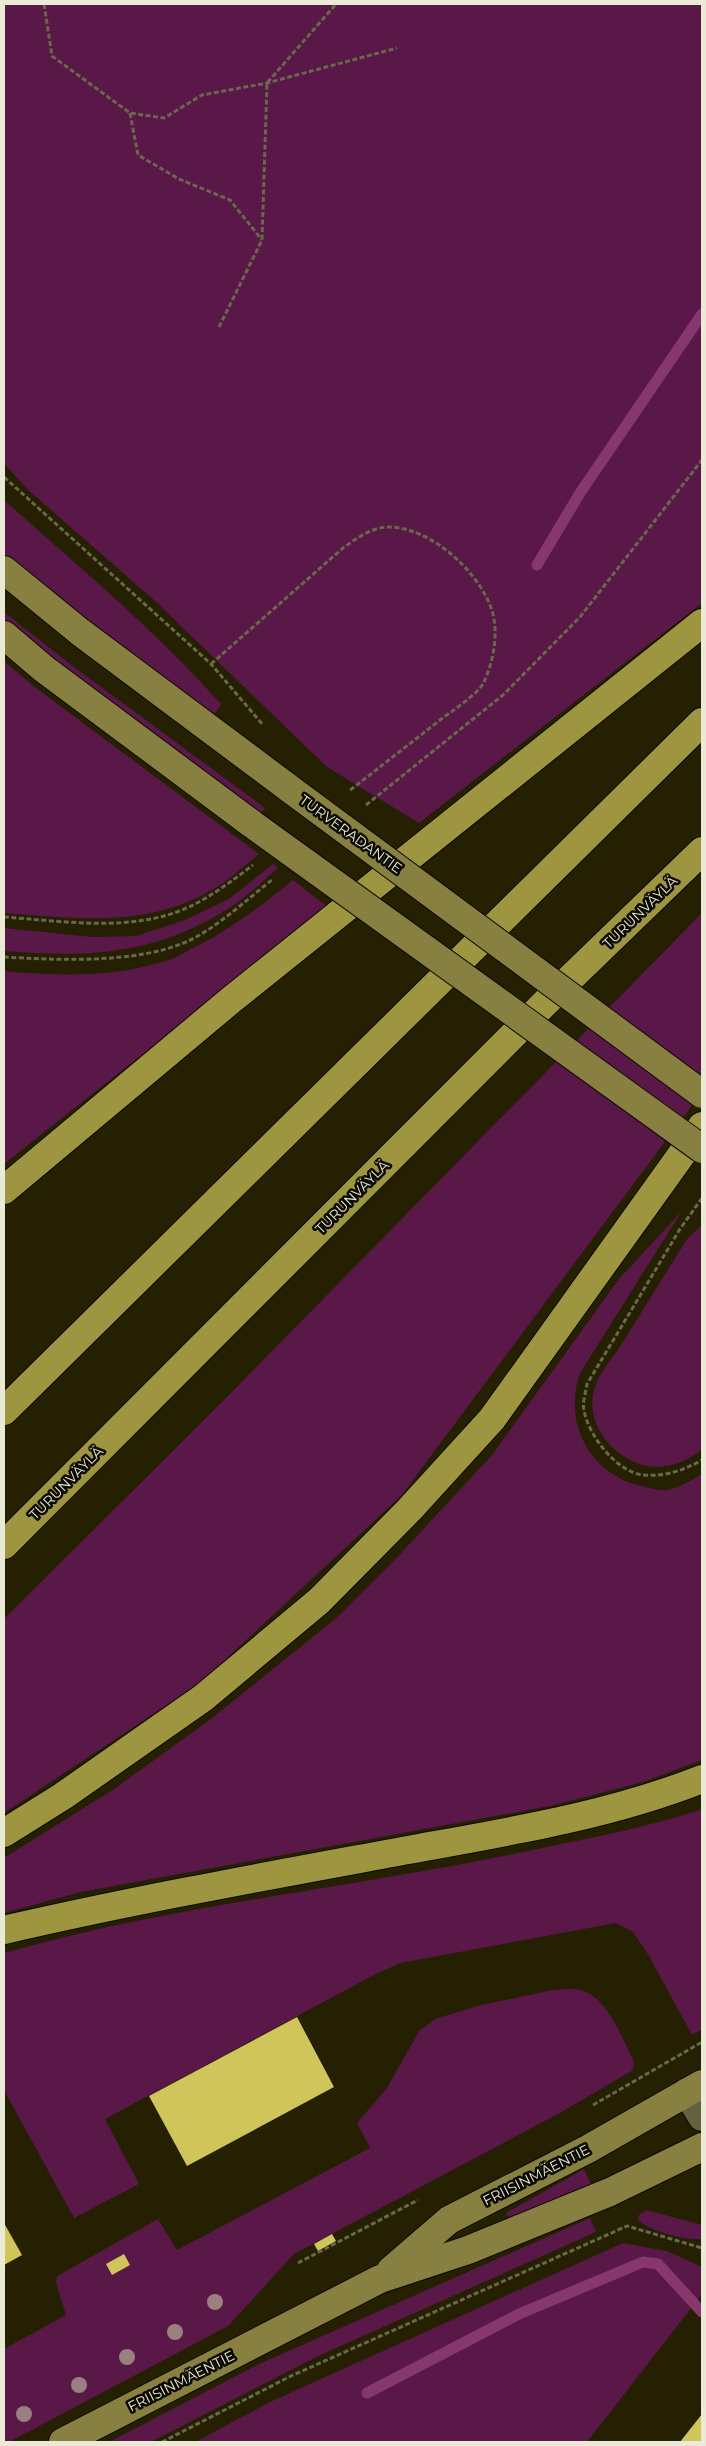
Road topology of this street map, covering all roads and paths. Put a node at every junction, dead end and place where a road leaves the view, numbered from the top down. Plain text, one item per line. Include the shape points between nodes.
1 (44, 4) edge
2 (336, 4) edge
3 (397, 48) dead end
4 (267, 83) junction
5 (130, 113) junction
6 (262, 240) junction
7 (219, 327) dead end
8 (702, 460) edge
9 (4, 477) edge
10 (4, 570) edge
11 (702, 623) edge
12 (4, 635) edge
13 (211, 664) junction
14 (702, 722) edge
15 (268, 731) dead end
16 (348, 792) dead end
17 (358, 811) dead end
18 (702, 851) edge
19 (261, 859) dead end
20 (274, 878) dead end
21 (4, 917) edge
22 (4, 957) edge
23 (702, 1094) edge
24 (702, 1126) edge
25 (702, 1149) edge
26 (4, 1190) edge
27 (702, 1198) edge
28 (4, 1411) edge
29 (702, 1460) edge
30 (4, 1545) edge
31 (702, 1779) edge
32 (4, 1833) edge
33 (4, 1930) edge
34 (702, 2042) edge
35 (695, 2088) edge
36 (588, 2108) dead end
37 (702, 2117) edge
38 (702, 2147) edge
39 (702, 2248) edge
40 (380, 2279) junction
41 (63, 2442) edge
42 (162, 2442) edge

1 - 5 path via 52,56
2 - 4 path
3 - 4 path
4 - 5 path via 202,95 164,118
4 - 6 path
5 - 6 path via 138,155 179,178 230,200
6 - 7 path
8 - 17 path via 580,617 503,695
9 - 13 path
10 - 23 main road, TURVERADANTIE, bridge via 80,632
11 - 26 highway via 232,1000
12 - 25 main road, bridge via 44,669 252,824
13 - 15 path
13 - 16 path via 364,533 386,527 408,530 435,540 452,555 472,575 490,605 495,629 492,658 483,684
14 - 28 highway
18 - 30 highway, TURUNVÄYLÄ via 551,997
19 - 21 path via 221,890 187,908 153,918 100,924
20 - 22 path via 229,915 186,942 131,956 48,960
24 - 32 highway via 492,1419 319,1601 203,1698 63,1796
27 - 29 path via 587,1384 583,1409 590,1431 602,1449 619,1464 641,1475 666,1475
31 - 33 highway via 667,1793 546,1824 108,1906
34 - 36 path
35 - 37 street
35 - 40 main road, FRIISINMÄENTIE via 588,2149 449,2220
38 - 40 main road, FRIISINMÄENTIE via 610,2192 477,2247
39 - 42 path via 627,2226 291,2376
40 - 41 main road, FRIISINMÄENTIE

